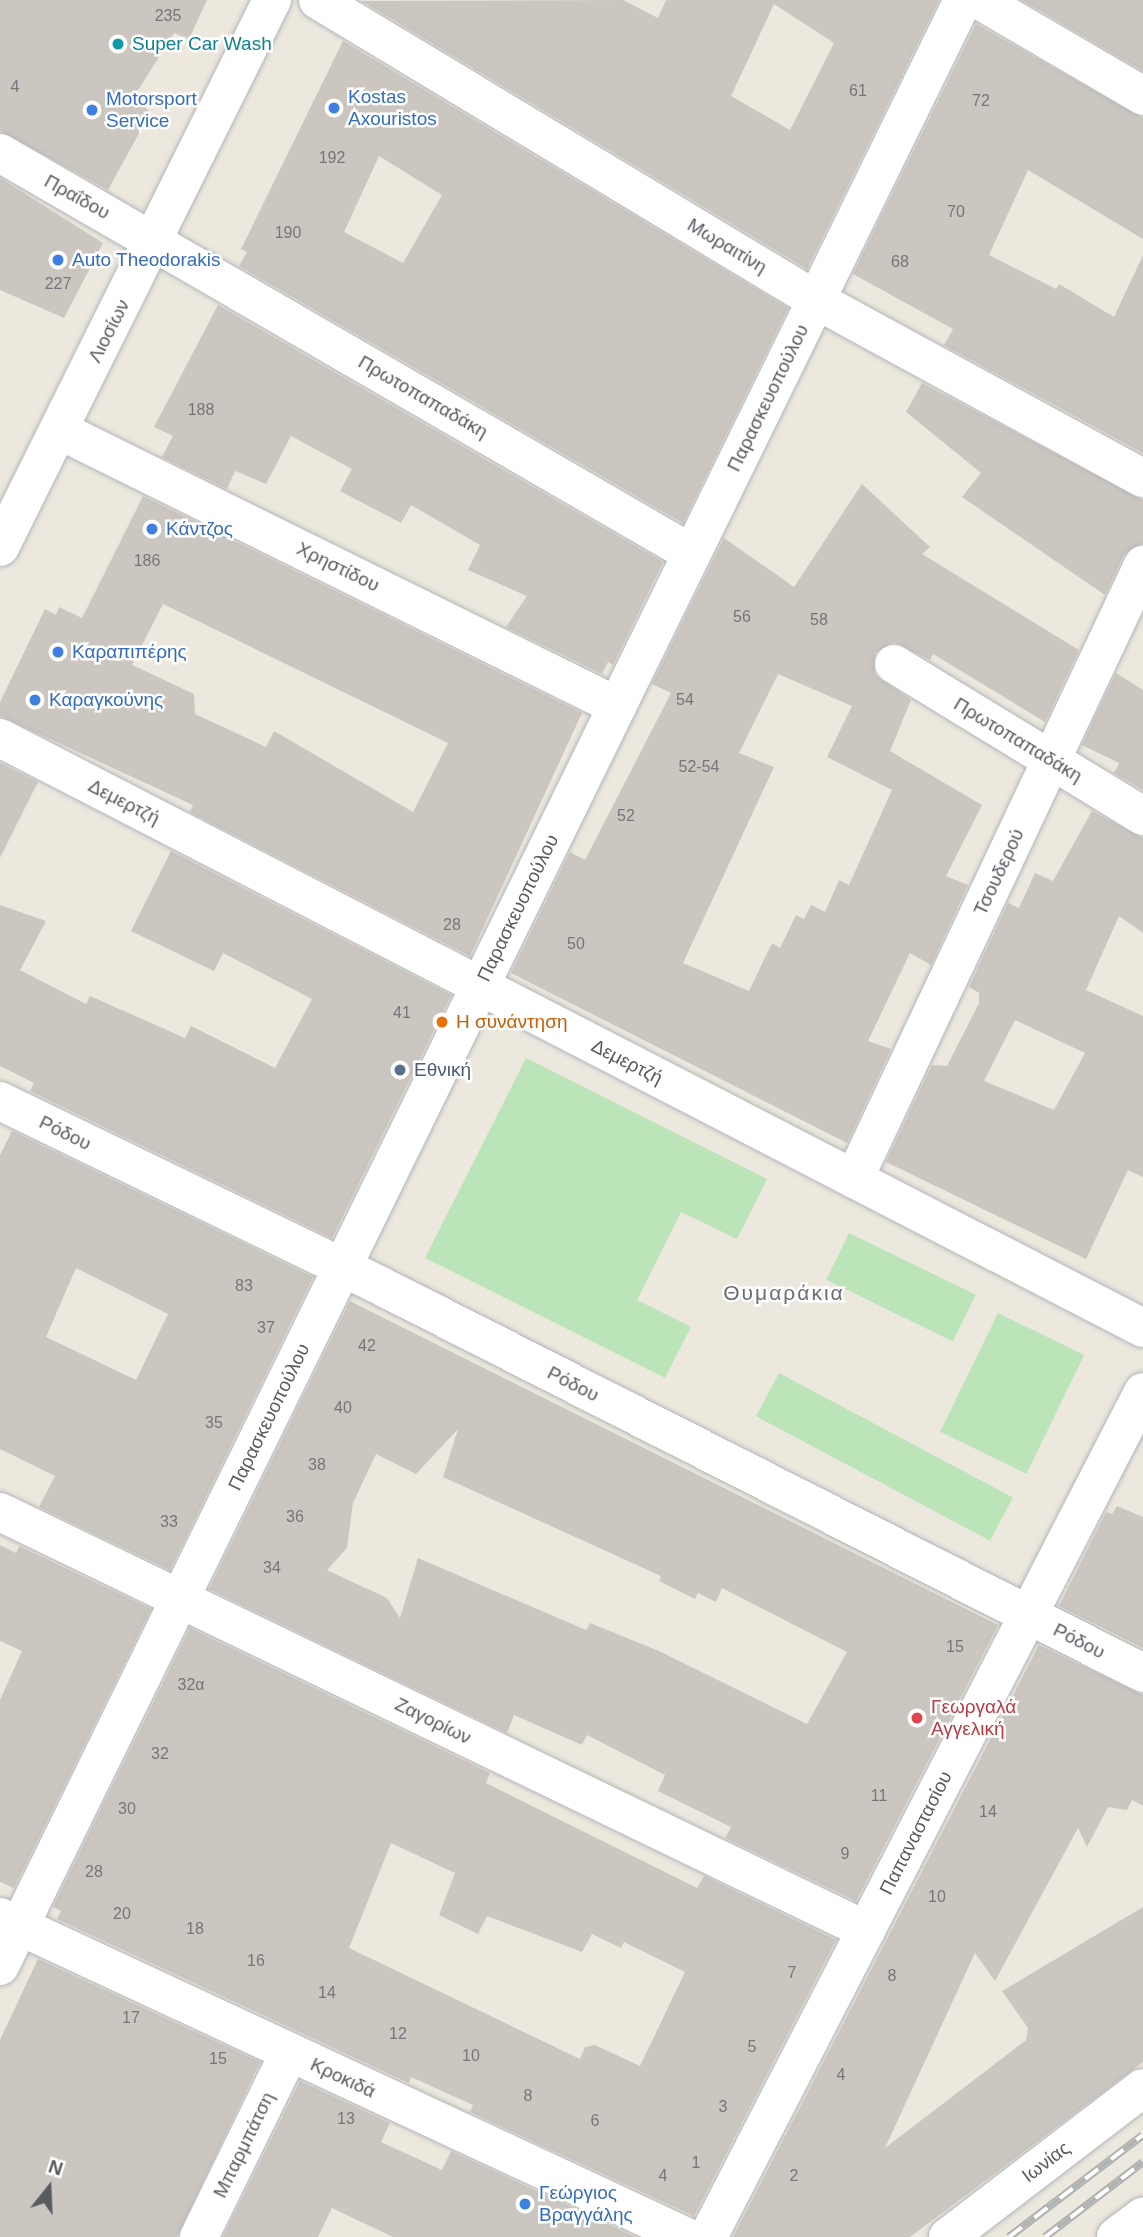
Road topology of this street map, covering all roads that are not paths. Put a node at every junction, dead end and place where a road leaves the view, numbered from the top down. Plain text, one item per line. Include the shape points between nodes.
1 (272, 0) edge
2 (318, 0) edge
3 (962, 0) edge
4 (979, 0) edge
5 (1143, 96) edge
6 (0, 153) edge
7 (155, 241) junction
8 (816, 300) junction
9 (59, 430) junction
10 (1143, 478) edge
11 (11, 495) edge
12 (0, 547) edge
13 (691, 553) junction
14 (1143, 565) edge
15 (894, 664) dead end
16 (617, 706) junction
17 (0, 738) edge
18 (1051, 760) junction
19 (1143, 816) edge
20 (480, 986) junction
21 (0, 1101) edge
22 (854, 1179) junction
23 (342, 1268) junction
24 (1143, 1328) edge
25 (1143, 1392) edge
26 (0, 1512) edge
27 (180, 1599) junction
28 (1028, 1615) junction
29 (1143, 1673) edge
30 (10, 1921) edge
31 (866, 1930) junction
32 (0, 1966) edge
33 (289, 2053) junction
34 (1143, 2088) edge
35 (1143, 2217) edge
36 (199, 2237) edge
37 (687, 2237) edge
38 (708, 2237) edge
39 (948, 2237) edge
40 (1116, 2237) edge

1 - 7 street, Λιοσίων
2 - 8 street, Μωραιτίνη
3 - 8 street, Παρασκευοπούλου
4 - 5 street
6 - 7 street, Πραΐδου
7 - 9 street, Λιοσίων
7 - 13 street, Πρωτοπαπαδάκη
8 - 10 street, Μωραιτίνη
8 - 13 street, Παρασκευοπούλου
9 - 11 street, Λιοσίων
9 - 16 street, Χρηστίδου
11 - 12 street, Λιοσίων
13 - 16 street, Παρασκευοπούλου
14 - 18 street, Τσουδερού
15 - 18 street, Πρωτοπαπαδάκη
16 - 20 street, Παρασκευοπούλου
17 - 20 street, Δεμερτζή
18 - 19 street, Πρωτοπαπαδάκη
18 - 22 street, Τσουδερού
20 - 22 street, Δεμερτζή
20 - 23 street, Παρασκευοπούλου
21 - 23 street, Ρόδου
22 - 24 street, Δεμερτζή
23 - 27 street, Παρασκευοπούλου
23 - 28 street, Ρόδου
25 - 28 street, Παπαναστασίου
26 - 27 street, Ζαγορίων
27 - 30 street, Παρασκευοπούλου
27 - 31 street, Ζαγορίων
28 - 29 street, Ρόδου
28 - 31 street, Παπαναστασίου
30 - 32 street, Παρασκευοπούλου
30 - 33 street, Κροκιδά
31 - 38 street, Παπαναστασίου
33 - 36 street, Μπαρμπάτση
33 - 37 street, Κροκιδά
34 - 39 street, Ιωνίας
35 - 40 street

